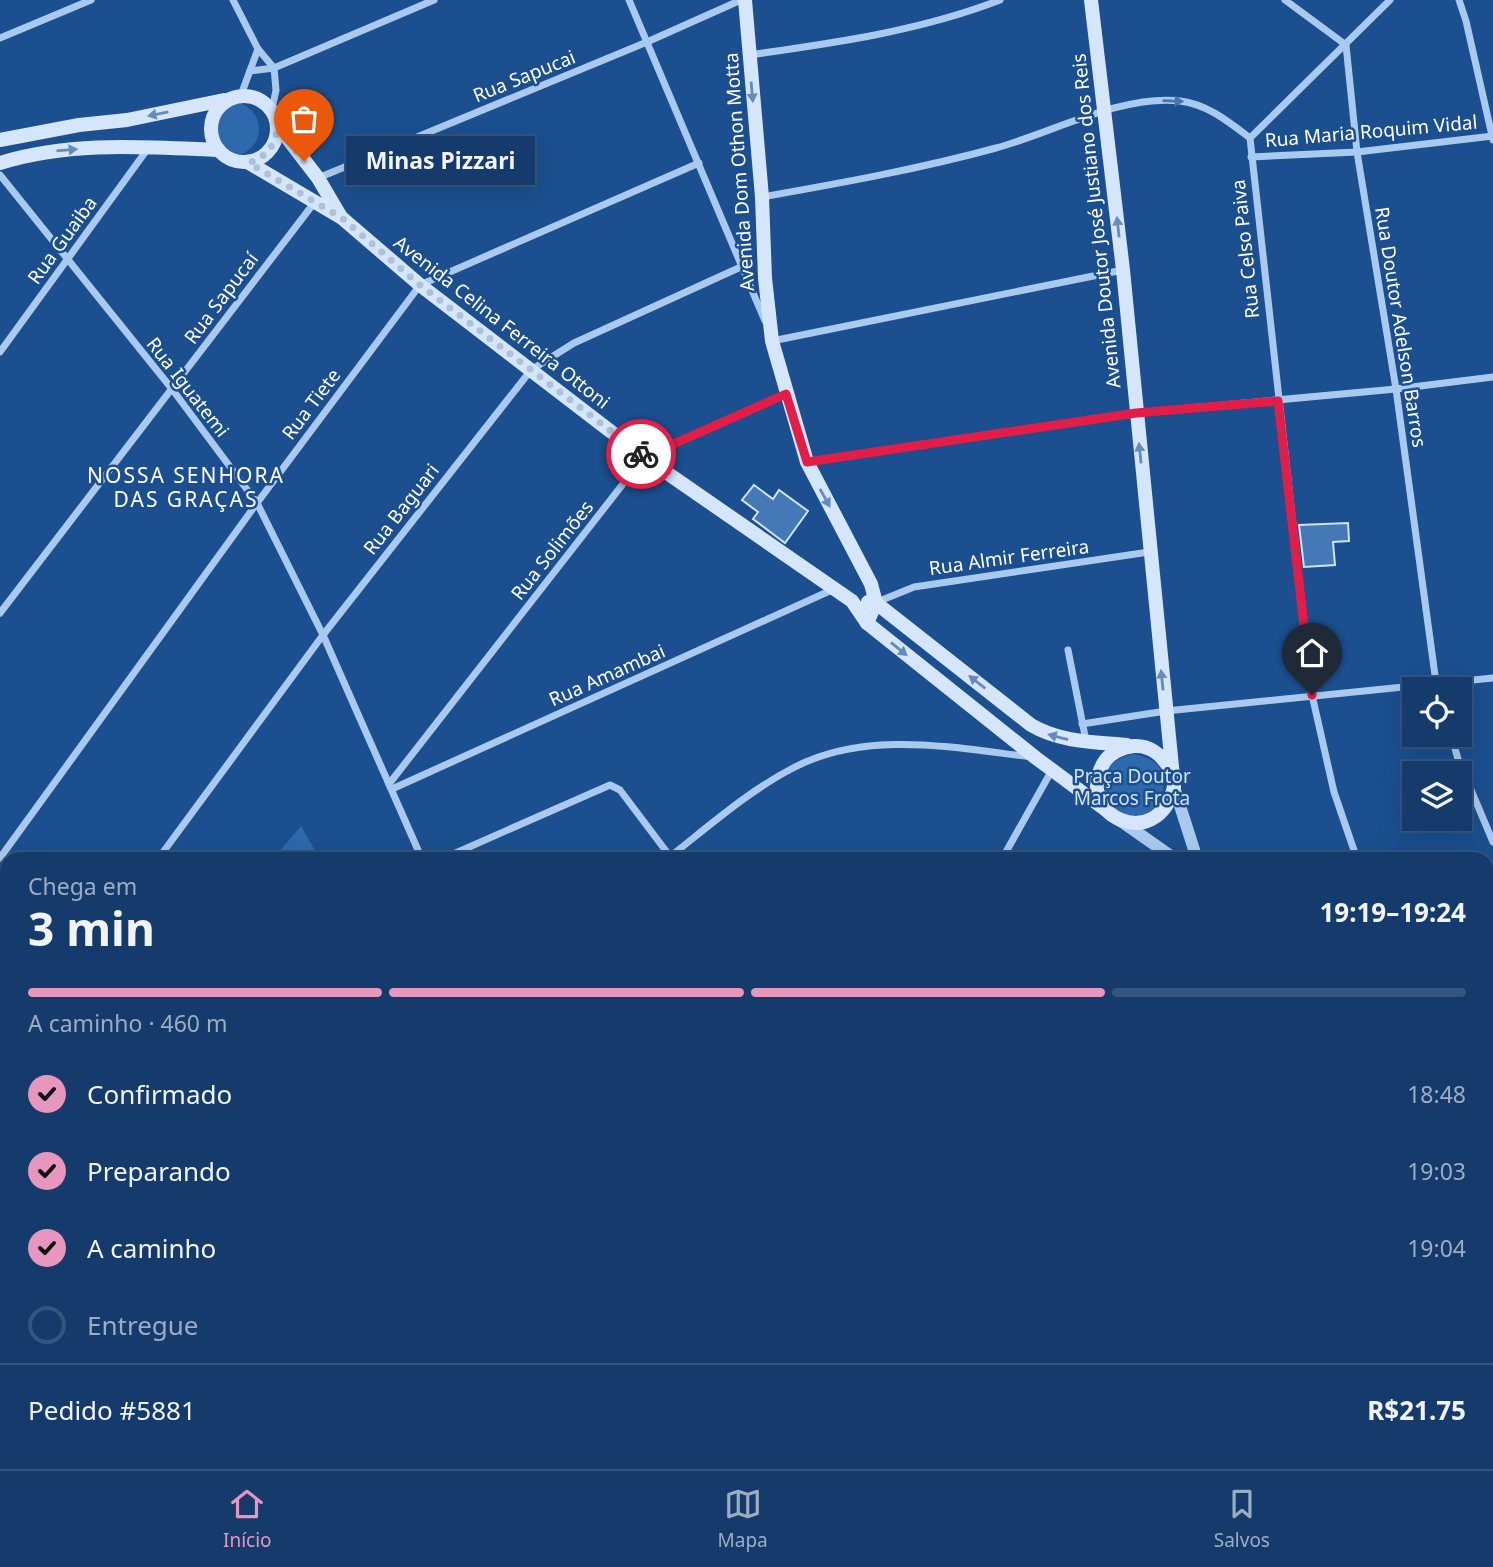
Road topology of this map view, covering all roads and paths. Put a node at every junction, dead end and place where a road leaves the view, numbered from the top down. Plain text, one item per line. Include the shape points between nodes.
1 (92, 0) edge
2 (233, 0) edge
3 (434, 0) edge
4 (629, 0) edge
5 (743, 0) edge
6 (1000, 0) edge
7 (1091, 0) edge
8 (1285, 0) edge
9 (1391, 0) edge
10 (1459, 0) edge
11 (0, 38) edge
12 (647, 42) junction
13 (1346, 45) junction
14 (258, 49) junction
15 (749, 55) junction
16 (274, 68) junction
17 (250, 71) junction
18 (241, 95) junction
19 (225, 100) junction
20 (272, 110) junction
21 (1106, 112) junction
22 (278, 127) junction
23 (1493, 137) edge
24 (1250, 138) junction
25 (0, 140) edge
26 (149, 146) junction
27 (217, 150) junction
28 (1357, 152) junction
29 (1251, 157) junction
30 (0, 163) edge
31 (249, 163) junction
32 (699, 163) junction
33 (0, 175) edge
34 (318, 178) junction
35 (762, 197) junction
36 (314, 202) junction
37 (342, 218) junction
38 (67, 259) junction
39 (743, 266) junction
40 (1122, 270) junction
41 (420, 285) junction
42 (772, 341) junction
43 (0, 352) edge
44 (531, 370) junction
45 (1493, 377) edge
46 (172, 389) junction
47 (1396, 389) junction
48 (786, 394) junction
49 (1278, 401) junction
50 (1136, 413) junction
51 (644, 457) junction
52 (807, 462) junction
53 (257, 503) junction
54 (1149, 552) junction
55 (835, 589) junction
56 (852, 600) junction
57 (876, 603) junction
58 (0, 613) edge
59 (867, 623) junction
60 (323, 635) junction
61 (1068, 650) dead end
62 (1435, 677) edge
63 (1493, 678) edge
64 (1472, 681) edge
65 (1402, 689) edge
66 (1312, 695) junction
67 (1166, 711) junction
68 (1082, 724) junction
69 (1086, 742) junction
70 (1136, 746) junction
71 (1454, 747) edge
72 (1036, 758) junction
73 (1052, 770) junction
74 (1172, 772) junction
75 (390, 787) junction
76 (1174, 787) junction
77 (1112, 815) junction
78 (1493, 842) edge
79 (4, 852) edge
80 (163, 852) edge
81 (419, 852) edge
82 (458, 852) edge
83 (666, 852) edge
84 (677, 852) edge
85 (1006, 852) edge
86 (1165, 852) edge
87 (1195, 852) edge
88 (1355, 852) edge

1 - 11 street
2 - 14 street
3 - 16 street
4 - 12 street
5 - 12 street, Rua Sapucai
5 - 15 main road, Avenida Dom Othon Motta
6 - 15 street via 865,38
7 - 21 main road, Avenida Doutor José Justiano dos Reis
8 - 13 street
9 - 13 street
10 - 23 street
12 - 32 street
12 - 34 street, Rua Sapucai
13 - 24 street
13 - 28 street, Rua Doutor Adelson Barros
14 - 16 street
14 - 17 street
15 -> 35 main road, Avenida Dom Othon Motta
16 - 17 street
16 - 20 street
17 - 18 street
18 - 19 main road
18 - 20 main road via 259,99
19 -> 25 main road
19 - 27 main road via 212,115 209,133
20 - 22 main road, Avenida Celina Ferreira Ottoni
21 -> 24 street via 1152,100 1181,101 1222,116
21 - 35 street via 998,148
40 -> 21 main road, Avenida Doutor José Justiano dos Reis
22 - 31 main road via 275,143 264,156
22 - 34 main road, Avenida Celina Ferreira Ottoni
23 - 28 street, Rua Maria Roquim Vidal
24 - 29 street, Rua Celso Paiva
26 - 27 main road, Avenida Celina Ferreira Ottoni
30 -> 26 main road, Avenida Celina Ferreira Ottoni via 49,152
26 - 38 street, Rua Guaiba
27 - 31 main road, Avenida Celina Ferreira Ottoni via 231,161
28 - 29 street, Rua Maria Roquim Vidal
28 - 47 street, Rua Doutor Adelson Barros
29 - 49 street, Rua Celso Paiva
31 - 36 main road, Avenida Celina Ferreira Ottoni
32 - 39 street
32 - 41 street, Rua Tiete
33 - 38 street, Rua Iguatemi
34 - 37 main road, Avenida Celina Ferreira Ottoni
35 - 42 main road, Avenida Dom Othon Motta
36 - 37 main road, Avenida Celina Ferreira Ottoni
36 - 46 street, Rua Sapucaí
37 - 41 main road, Avenida Celina Ferreira Ottoni
38 - 43 street, Rua Guaiba
38 - 46 street, Rua Iguatemi
39 - 42 street
39 - 44 street, Rua Baguari via 574,343
40 - 42 street
40 - 50 main road, Avenida Doutor José Justiano dos Reis
41 - 44 main road, Avenida Celina Ferreira Ottoni
41 - 53 street, Rua Tiete
42 - 48 main road, Avenida Dom Othon Motta
44 - 51 main road, Avenida Celina Ferreira Ottoni
44 - 60 street, Rua Baguari
45 - 47 street
46 - 53 street, Rua Iguatemi
46 - 58 street, Rua Sapucaí
47 - 49 street
47 - 62 street, Rua Doutor Adelson Barros
48 - 51 street, Rua Solimões
48 - 52 main road, Avenida Dom Othon Motta
49 - 50 street
49 - 66 street, Rua Celso Paiva
50 - 52 street
54 -> 50 main road, Avenida Doutor José Justiano dos Reis
51 - 55 main road, Avenida Celina Ferreira Ottoni
51 - 75 street, Rua Solimões
52 -> 57 main road, Avenida Dom Othon Motta via 872,584
53 - 60 street, Rua Iguatemi
53 - 79 street, Rua Tiete
54 - 57 street, Rua Almir Ferreira via 914,587
67 -> 54 main road, Avenida Doutor José Justiano dos Reis
55 - 56 main road, Avenida Celina Ferreira Ottoni
55 - 75 street, Rua Amambai
56 - 57 main road
56 - 59 main road, Avenida Celina Ferreira Ottoni
57 - 59 main road
69 -> 57 main road via 1061,739 1031,725
59 -> 72 main road, Avenida Celina Ferreira Ottoni
60 - 75 street, Rua Iguatemi
60 - 80 street, Rua Baguari
61 - 68 street
63 - 64 street
65 - 66 street
66 - 67 street
66 - 88 street, Rua Celso Paiva via 1334,792
67 - 68 street
67 - 74 main road, Avenida Doutor José Justiano dos Reis
68 - 69 street
69 - 70 main road
70 - 74 main road via 1152,749
70 - 77 main road via 1118,749 1097,777 1098,795
71 - 78 street
72 - 73 main road, Avenida Celina Ferreira Ottoni
72 - 84 street via 880,744 831,753 795,766 751,793
73 - 77 main road, Avenida Celina Ferreira Ottoni
73 - 85 street
74 - 76 main road
75 - 81 street, Rua Iguatemi
76 - 77 main road via 1170,802 1148,822 1132,824
76 - 87 street
77 - 86 street, Avenida Celina Ferreira Ottoni
82 - 83 street via 610,785 620,790

